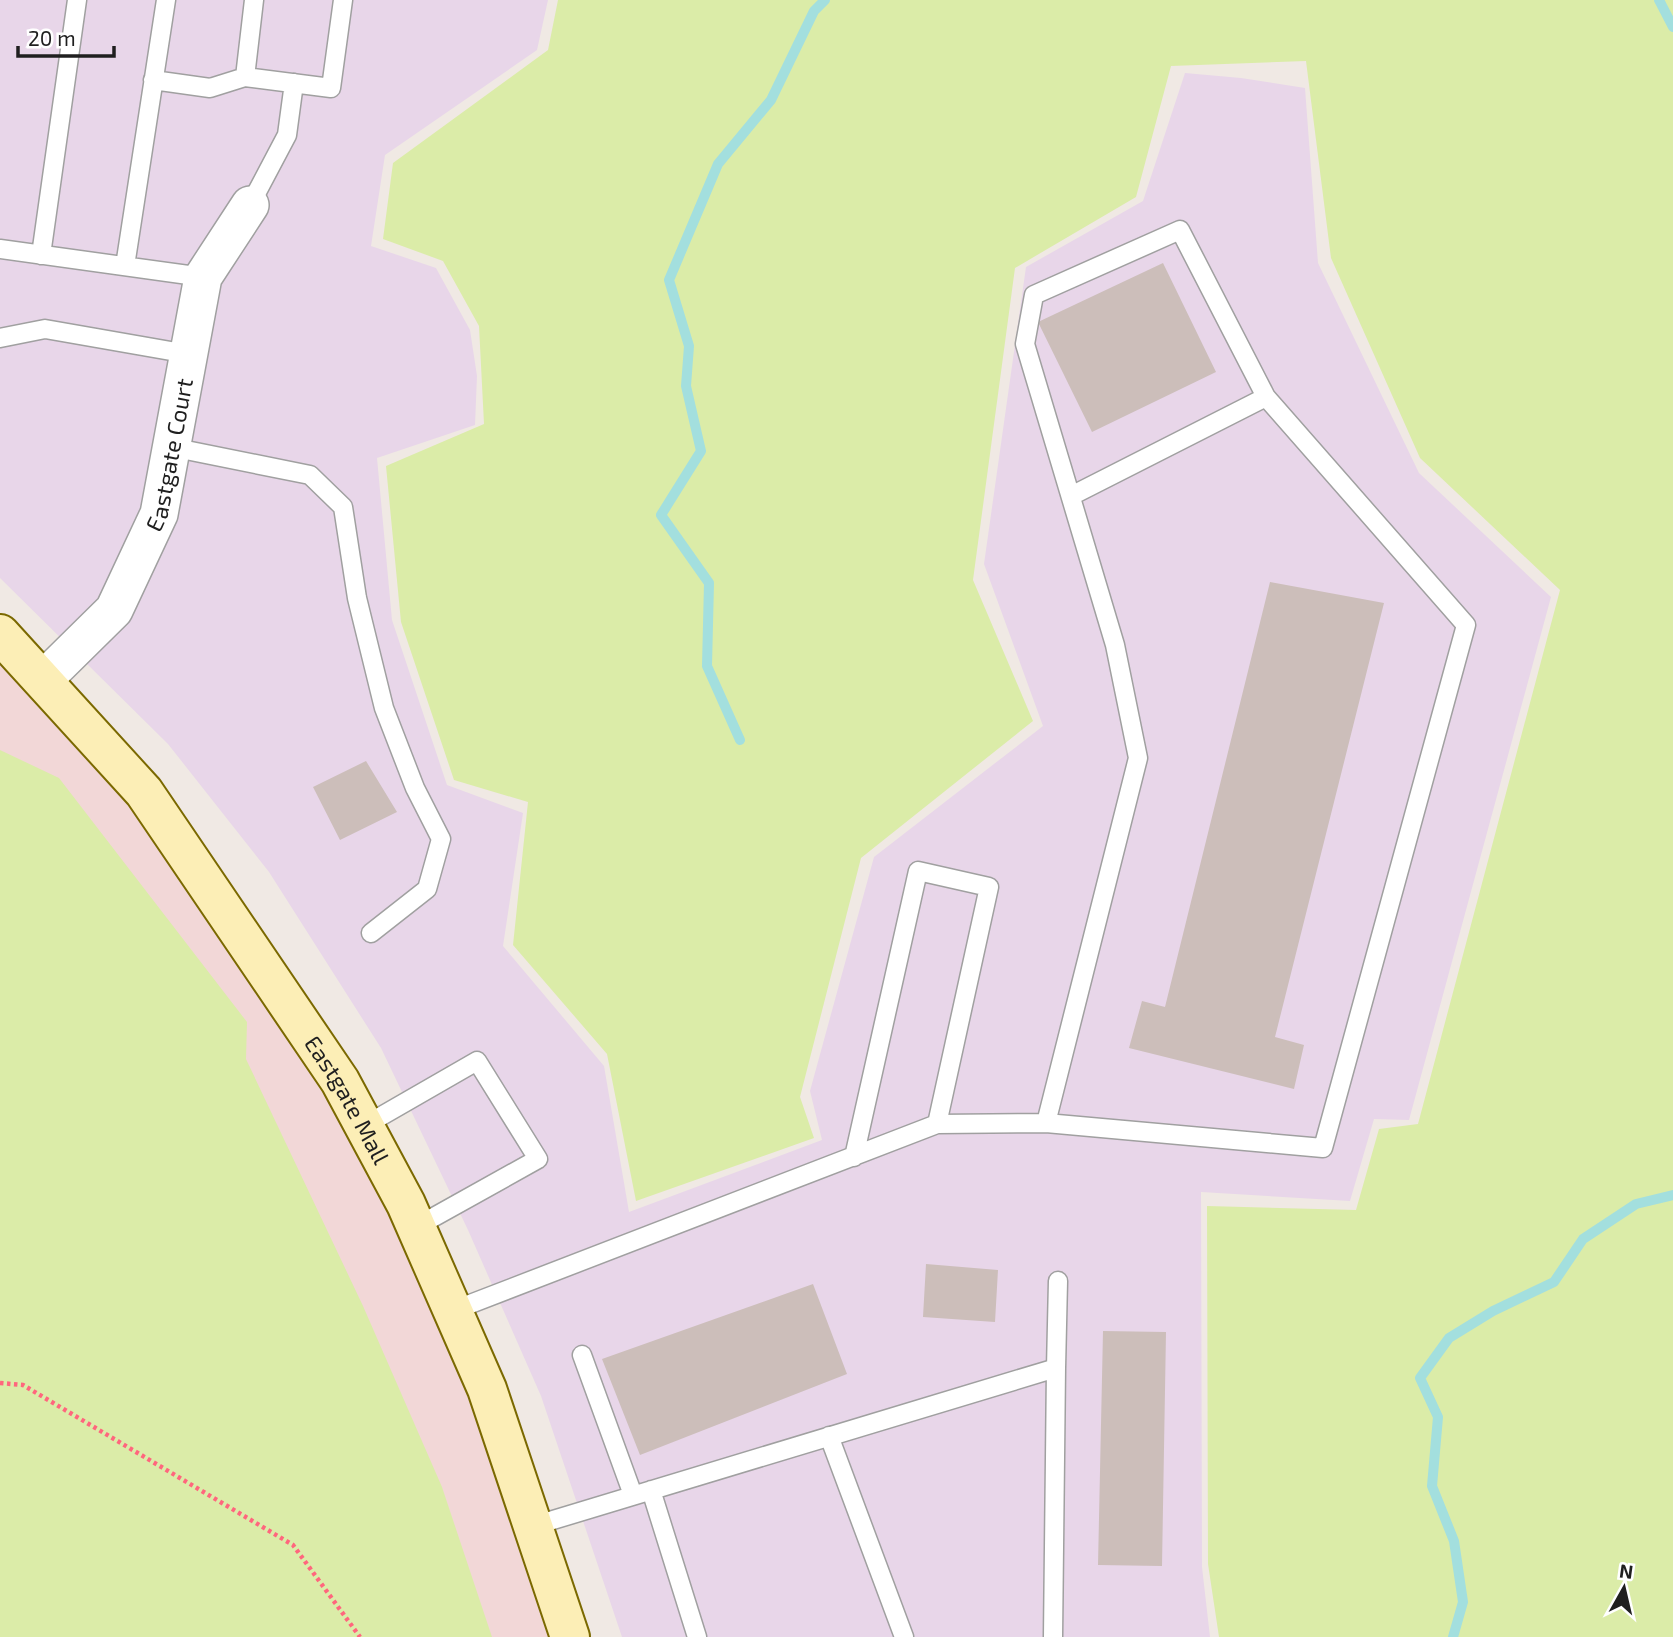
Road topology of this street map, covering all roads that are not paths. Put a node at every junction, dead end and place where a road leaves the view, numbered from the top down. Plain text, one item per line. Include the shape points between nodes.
1 (77, 0) edge
2 (166, 0) edge
3 (254, 0) edge
4 (342, 0) edge
5 (244, 77) junction
6 (153, 80) junction
7 (294, 83) junction
8 (250, 205) joint
9 (0, 249) edge
10 (41, 255) junction
11 (125, 266) junction
12 (203, 277) junction
13 (0, 338) edge
14 (188, 354) junction
15 (1266, 397) junction
16 (171, 447) junction
17 (1071, 496) junction
18 (0, 634) edge
19 (43, 680) junction
20 (371, 933) dead end
21 (1046, 1123) junction
22 (937, 1124) junction
23 (364, 1126) junction
24 (854, 1157) junction
25 (416, 1227) junction
26 (1058, 1281) dead end
27 (452, 1311) junction
28 (582, 1355) dead end
29 (1056, 1368) junction
30 (829, 1436) junction
31 (651, 1490) junction
32 (633, 1495) junction
33 (533, 1526) junction
34 (570, 1637) edge
35 (697, 1637) edge
36 (904, 1637) edge
37 (1053, 1637) edge

1 - 10 lane
2 - 6 lane
3 - 5 lane
4 - 7 lane via 331,88
5 - 6 lane via 211,88
5 - 7 lane
6 - 11 lane
7 - 8 lane via 287,135
8 - 12 street, Eastgate Court
9 - 10 lane
10 - 11 lane
11 - 12 lane
12 - 14 street, Eastgate Court
13 - 14 lane via 45,329
14 - 16 street, Eastgate Court
15 - 17 lane
15 - 17 lane via 1181,230 1034,295 1025,344
15 - 21 lane via 1466,625 1323,1148
16 - 19 street, Eastgate Court via 159,514 114,610
16 - 20 lane via 310,475 343,507 357,597 384,708 415,789 441,839 427,889
17 - 21 lane via 1115,645 1138,758
18 - 19 main road, Eastgate Mall
19 - 23 main road, Eastgate Mall via 144,792 340,1081
21 - 22 lane
22 - 24 lane
22 - 24 lane via 989,887 918,871
23 - 25 main road, Eastgate Mall
23 - 25 lane via 477,1060 538,1160
24 - 27 lane
25 - 27 main road, Eastgate Mall
26 - 29 lane
27 - 33 main road, Eastgate Mall via 487,1389
28 - 32 lane
29 - 30 lane
29 - 37 lane
30 - 31 lane
30 - 36 lane
31 - 32 lane
31 - 35 lane
32 - 33 lane
33 - 34 main road, Eastgate Mall

